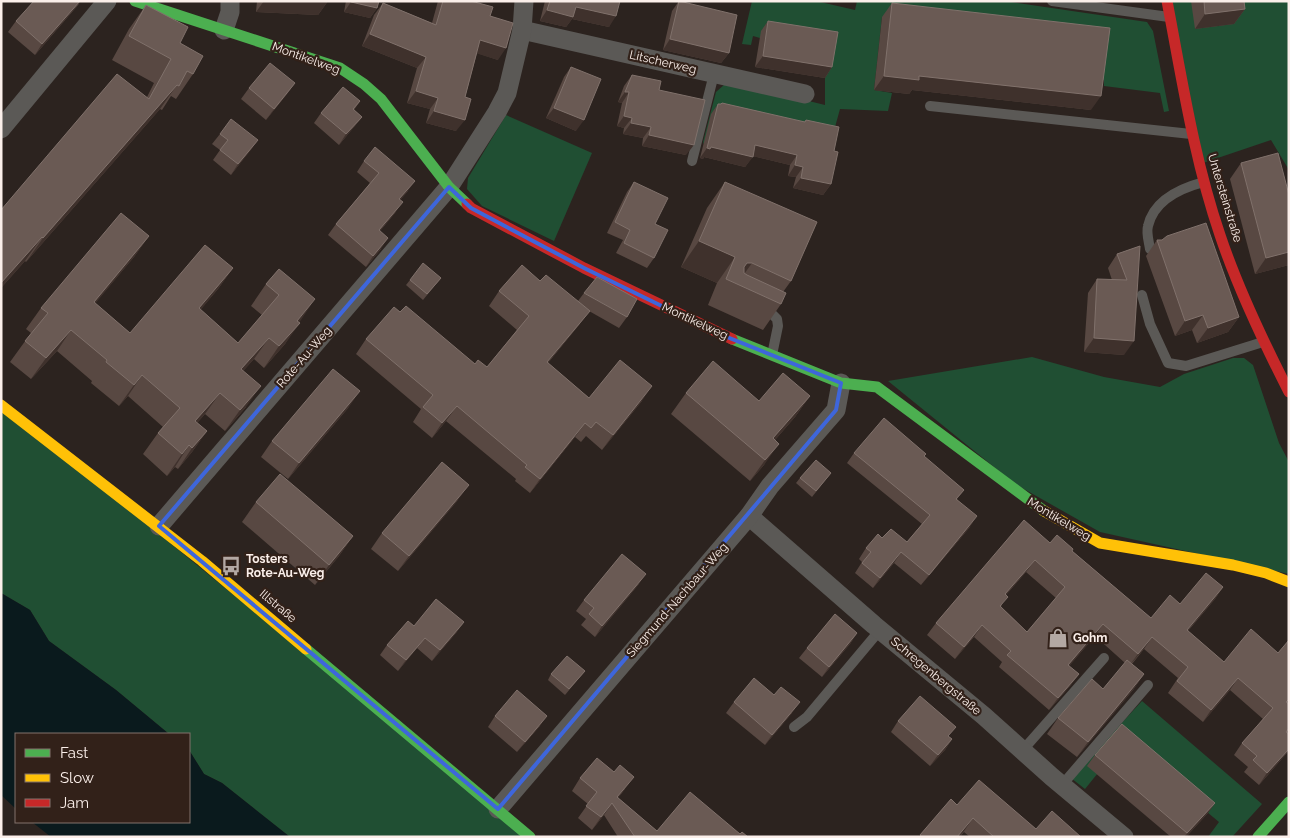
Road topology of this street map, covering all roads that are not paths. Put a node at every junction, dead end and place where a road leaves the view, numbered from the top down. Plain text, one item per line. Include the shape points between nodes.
1 (107, 1) edge
2 (135, 1) edge
3 (230, 1) edge
4 (524, 1) edge
5 (1052, 1) edge
6 (1167, 1) edge
7 (1170, 17) junction
8 (224, 30) junction
9 (522, 30) junction
10 (714, 74) junction
11 (805, 94) dead end
12 (930, 106) dead end
13 (1, 129) edge
14 (1192, 134) junction
15 (692, 161) dead end
16 (1205, 182) junction
17 (449, 187) junction
18 (1150, 249) dead end
19 (1142, 295) dead end
20 (755, 306) edge
21 (1264, 341) junction
22 (772, 355) junction
23 (841, 383) junction
24 (1289, 392) edge
25 (1, 405) edge
26 (749, 516) junction
27 (159, 526) junction
28 (1289, 582) edge
29 (880, 630) junction
30 (1104, 658) dead end
31 (1148, 685) dead end
32 (794, 727) dead end
33 (1022, 751) junction
34 (1062, 785) junction
35 (1289, 802) edge
36 (498, 810) junction
37 (530, 837) edge
38 (1124, 837) edge
39 (1258, 837) edge

1 - 13 street
2 - 8 street, Montikelweg
3 - 8 street
4 - 9 street
5 - 7 lane
6 - 7 street, Untersteinstraße
7 - 14 street, Untersteinstraße
8 - 17 street, Montikelweg via 340,68 364,84 381,100
9 - 10 street, Litscherweg
9 - 17 street via 507,93
10 - 11 street, Litscherweg
10 - 15 lane
12 - 14 lane
14 - 16 street, Untersteinstraße
16 - 18 lane via 1186,187 1156,207 1147,227
16 - 21 street, Untersteinstraße via 1237,281
17 - 22 street, Montikelweg via 471,208 584,268 718,333
17 - 27 street, Rote-Au-Weg
19 - 21 lane via 1150,324 1168,363 1186,366
20 - 22 lane via 777,319
21 - 24 street, Untersteinstraße
22 - 23 street, Montikelweg
23 - 26 street, Siegmund-Nachbaur-Weg via 836,410 770,486
23 - 28 street, Montikelweg via 878,386 1035,506 1100,543 1233,565
25 - 27 street, Illstraße
26 - 29 street, Schregenbergstraße
26 - 36 street, Siegmund-Nachbaur-Weg
27 - 36 street, Illstraße
29 - 32 lane via 807,717
29 - 33 street, Schregenbergstraße
30 - 33 lane
31 - 34 lane
33 - 34 street, Schregenbergstraße
34 - 38 street, Schregenbergstraße
35 - 39 street
36 - 37 street, Illstraße

